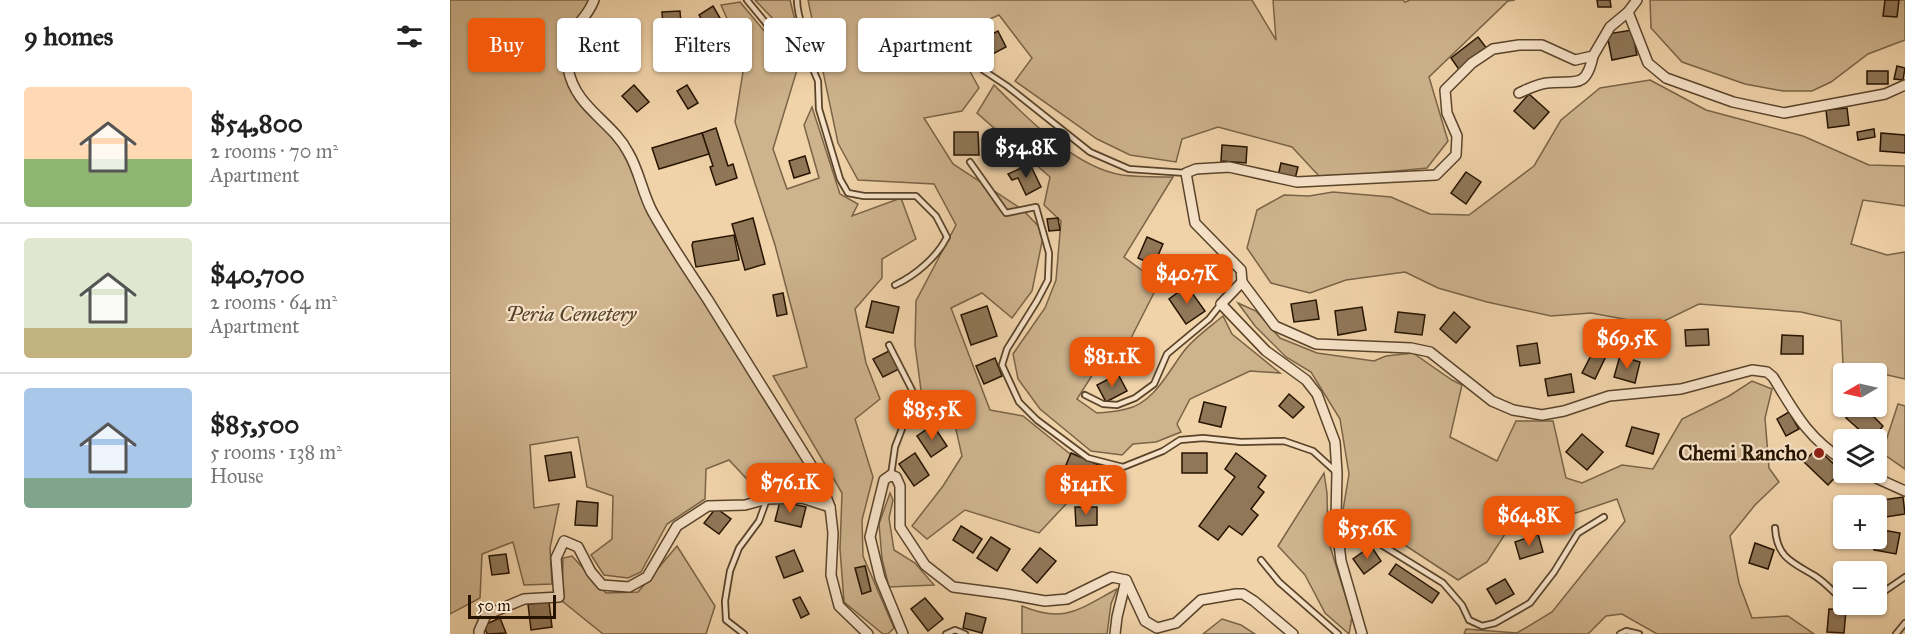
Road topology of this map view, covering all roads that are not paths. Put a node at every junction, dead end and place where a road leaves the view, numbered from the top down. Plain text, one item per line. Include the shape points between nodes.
1 (594, 0) edge
2 (747, 0) edge
3 (797, 0) edge
4 (1637, 0) edge
5 (1628, 12) junction
6 (799, 18) edge
7 (764, 21) edge
8 (1593, 56) junction
9 (814, 72) edge
10 (986, 72) edge
11 (1905, 85) edge
12 (1519, 93) dead end
13 (970, 162) dead end
14 (1186, 173) junction
15 (1242, 282) junction
16 (895, 285) dead end
17 (1221, 304) junction
18 (889, 345) dead end
19 (1085, 396) dead end
20 (1833, 454) edge
21 (1337, 473) junction
22 (891, 475) junction
23 (1887, 483) edge
24 (1905, 491) edge
25 (767, 499) junction
26 (830, 507) junction
27 (1604, 517) dead end
28 (1336, 519) junction
29 (1775, 528) dead end
30 (1261, 560) dead end
31 (1905, 577) edge
32 (1126, 580) junction
33 (1887, 589) edge
34 (1833, 591) edge
35 (1905, 623) edge
36 (479, 634) edge
37 (744, 634) edge
38 (868, 634) edge
39 (903, 634) edge
40 (946, 634) edge
41 (965, 634) edge
42 (1115, 634) edge
43 (1293, 634) edge
44 (1338, 634) edge
45 (1362, 634) edge
46 (1620, 634) edge
47 (1639, 634) edge
48 (1896, 634) edge

1 - 26 street via 565,44 568,70 582,102 630,154 651,210 819,478
2 - 7 lane
3 - 6 lane
4 - 5 street
5 - 8 street via 1610,27
5 - 11 street via 1648,63 1666,78 1733,102 1784,113 1885,94
8 - 12 street via 1584,79 1574,84 1539,85
8 - 14 street via 1575,60 1542,45 1520,45 1493,49 1472,63 1445,90 1447,113 1457,136 1456,155 1436,175 1297,182 1229,167
9 - 16 lane via 819,109 848,193 916,196 936,216 947,237 939,252
10 - 14 lane via 1090,152 1130,169
13 - 21 lane via 1006,213 1036,207 1049,253 1047,280 1007,349 1002,365 1019,402 1037,420 1088,458 1123,467 1180,440 1203,438 1284,441 1313,451
14 - 15 street via 1195,223 1241,270
15 - 17 street
15 - 20 street via 1275,326 1316,344 1430,352 1492,401 1513,410 1542,415 1609,396 1681,389 1752,370 1767,372 1803,426
17 - 19 lane via 1167,354 1154,384 1135,398 1117,405
17 - 21 street via 1266,351 1306,380 1317,394 1335,442
18 - 22 lane via 912,390 913,400 895,447
21 - 28 street
22 - 32 street via 900,486 900,527 925,565 952,587 1045,601 1066,600 1112,577
22 - 39 street via 884,480 870,537 880,578
23 - 24 street
25 - 26 street via 802,498
25 - 36 street via 745,505 708,506 677,526 647,577 629,587 602,585 578,547 564,541 556,558 559,597 524,599 486,615
25 - 37 lane via 730,571 726,620
26 - 38 street via 831,575 839,606
27 - 28 lane via 1578,533 1530,603 1482,626 1469,620 1443,583
28 - 45 street via 1341,561
29 - 34 lane via 1784,556
30 - 44 lane via 1279,582
31 - 33 lane
32 - 42 street
32 - 43 street via 1145,621 1157,628 1176,623 1202,600 1243,594
35 - 48 lane
40 - 41 lane via 955,630
46 - 47 lane

